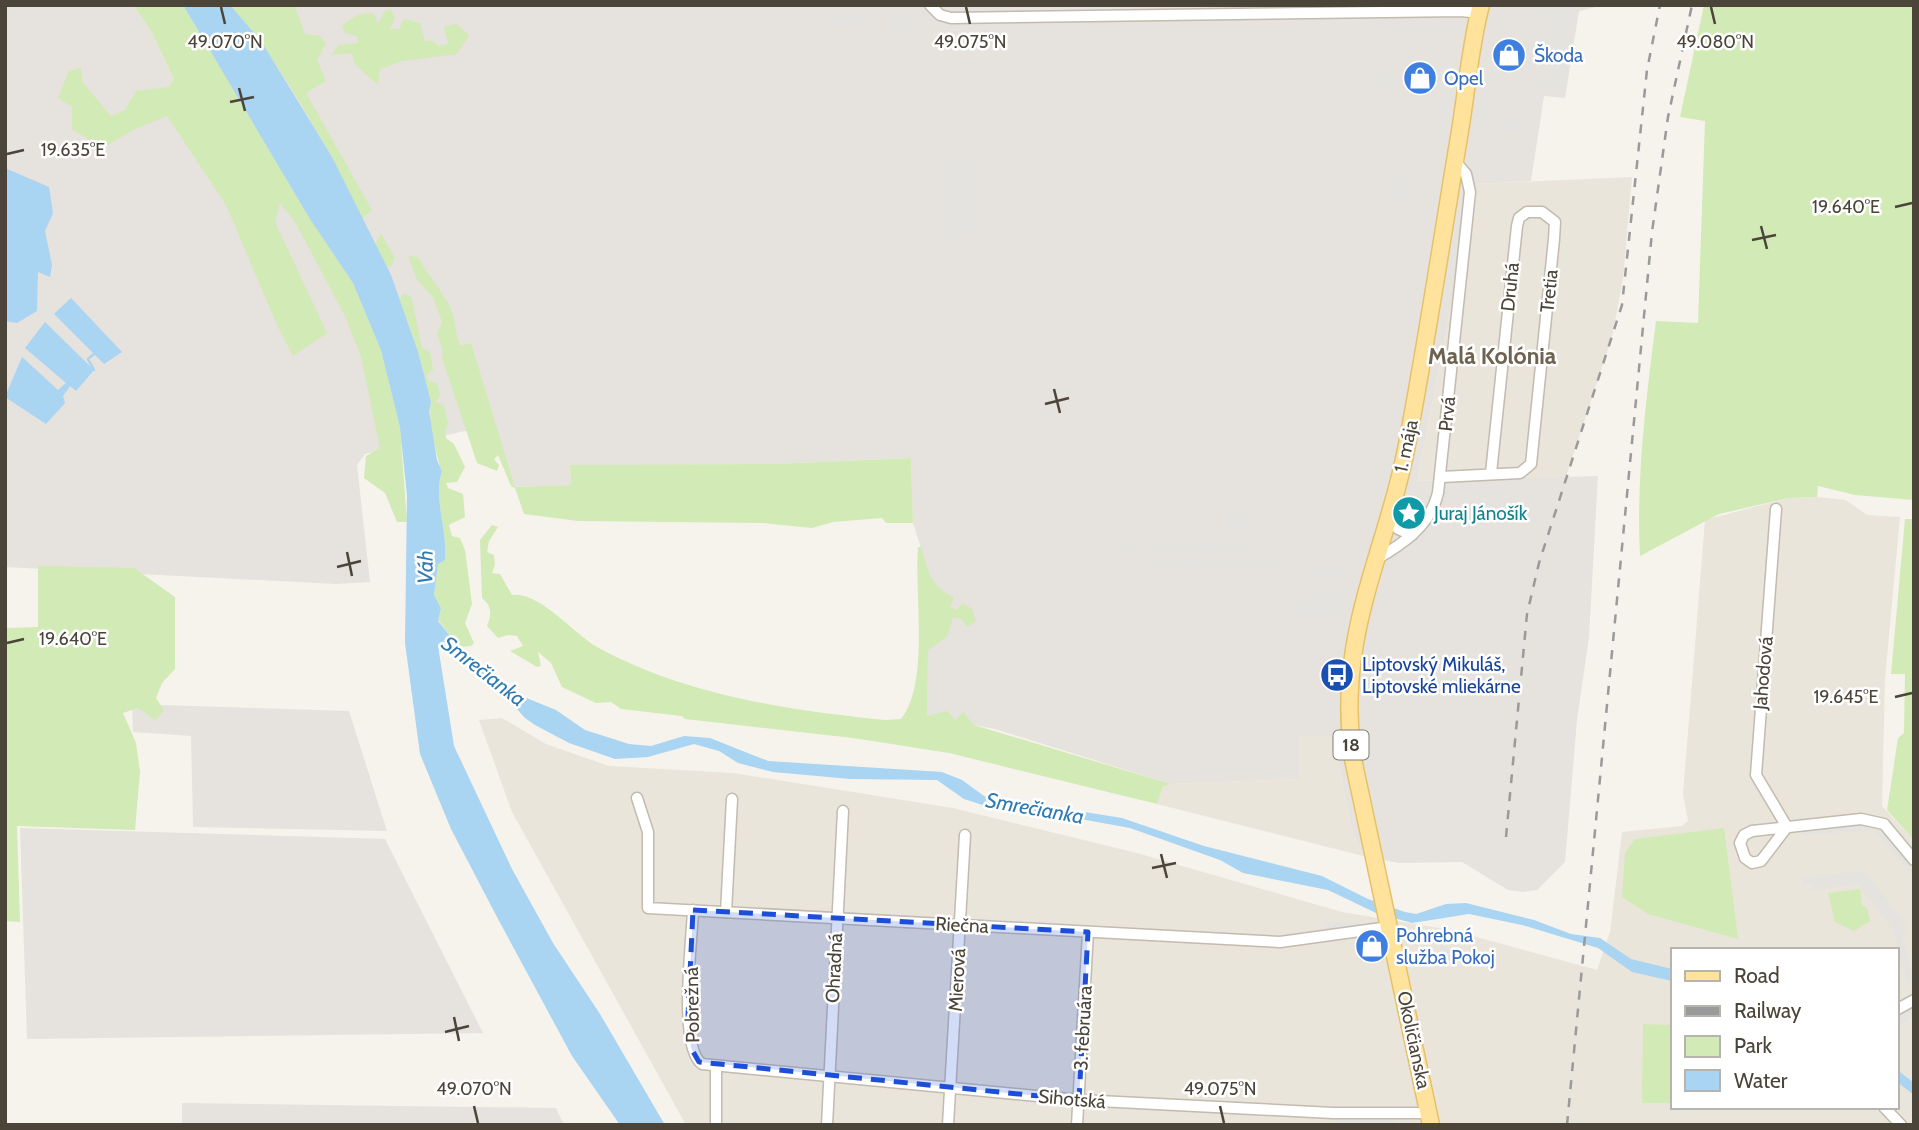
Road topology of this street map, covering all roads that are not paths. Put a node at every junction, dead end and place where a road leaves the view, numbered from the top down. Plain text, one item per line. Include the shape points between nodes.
1 (930, 5) edge
2 (1479, 8) edge
3 (1455, 161) junction
4 (1517, 226) joint
5 (1491, 473) junction
6 (1441, 477) junction
7 (1776, 509) dead end
8 (1390, 515) junction
9 (1412, 536) junction
10 (1374, 560) junction
11 (637, 798) dead end
12 (732, 799) dead end
13 (843, 811) dead end
14 (1787, 827) junction
15 (965, 835) dead end
16 (1914, 860) edge
17 (1377, 874) joint
18 (693, 911) junction
19 (726, 912) junction
20 (836, 918) junction
21 (960, 925) junction
22 (1388, 925) junction
23 (1088, 932) junction
24 (1914, 1000) edge
25 (1898, 1009) edge
26 (716, 1066) junction
27 (829, 1076) junction
28 (951, 1087) junction
29 (1079, 1100) junction
30 (1886, 1109) edge
31 (1430, 1119) edge
32 (716, 1125) edge
33 (827, 1125) edge
34 (948, 1125) edge
35 (1077, 1125) edge
36 (1901, 1125) edge

1 - 2 street via 951,18
2 - 3 main road, 1. mája / 18
3 - 6 street, Prvá via 1466,174 1470,192
3 - 8 main road, 1. mája / 18 via 1409,436
4 - 5 street, Druhá
4 - 5 street, Tretia via 1518,218 1527,212 1542,212 1555,222 1530,468
5 - 6 street
6 - 9 street, Prvá via 1434,506
7 - 14 street, Jahodová via 1756,775
8 - 9 street via 1398,529
8 - 10 main road, 1. mája / 18
9 - 10 street, Prvá
10 - 17 main road, 1. mája / 18 via 1357,624 1348,703 1353,759
11 - 18 street, Riečna via 648,832 648,908
12 - 19 street
13 - 20 street, Ohradná
14 - 14 street via 1748,832 1740,843 1745,858 1752,863 1760,861
14 - 16 street via 1877,820
15 - 21 street, Mierová
17 - 22 main road, Okoličianska / 18
18 - 19 street, Riečna
18 - 26 street, Pobrežná via 691,1048 699,1062
19 - 20 street, Riečna
20 - 21 street, Riečna
20 - 27 street, Ohradná
21 - 23 street, Riečna
21 - 28 street, Mierová
22 - 23 street, Riečna via 1280,942
22 - 31 main road, Okoličianska / 18
23 - 29 street, 3. februára
24 - 25 street
26 - 27 street, Sihotská
26 - 32 street, Pobrežná
27 - 28 street, Sihotská
27 - 33 street, Ohradná
28 - 29 street, Sihotská
28 - 34 street, Mierová
29 - 31 street, Sihotská
29 - 35 street, 3. februára
30 - 36 street

